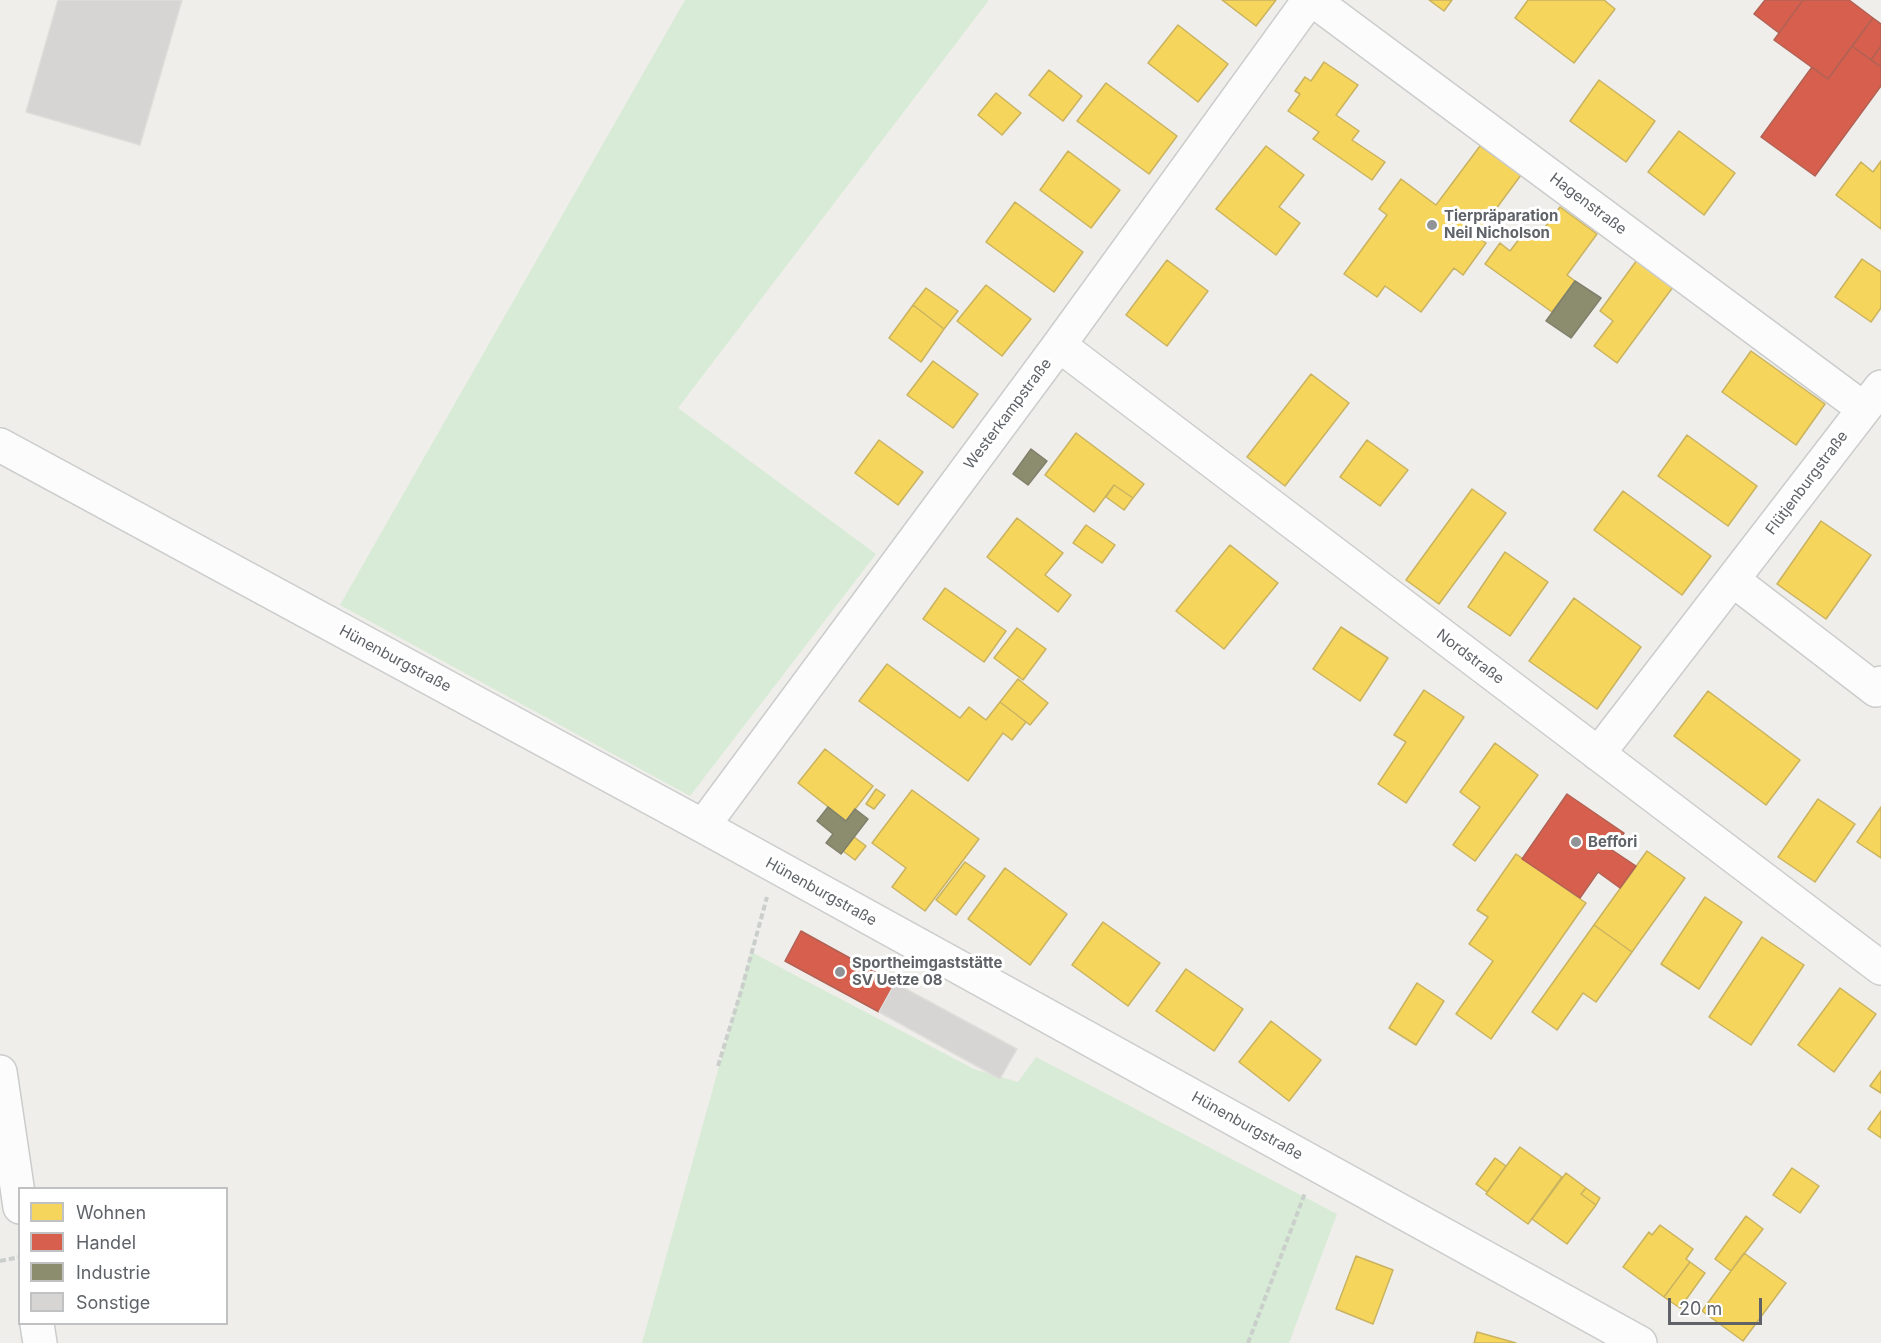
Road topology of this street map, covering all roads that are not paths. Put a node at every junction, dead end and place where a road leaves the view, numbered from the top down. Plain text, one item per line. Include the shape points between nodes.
1 (1311, 0) edge
2 (1059, 345) junction
3 (1872, 398) edge
4 (0, 445) edge
5 (1733, 580) junction
6 (1881, 683) edge
7 (1598, 754) junction
8 (703, 826) junction
9 (1881, 968) edge
10 (0, 1072) edge
11 (18, 1194) edge
12 (37, 1325) edge
13 (40, 1343) edge
14 (1640, 1343) edge

1 - 2 street, Westerkampstraße
1 - 3 street, Hagenstraße
2 - 7 street, Nordstraße
2 - 8 street, Westerkampstraße
3 - 5 street, Flütjenburgstraße
4 - 8 street, Hünenburgstraße
5 - 6 street via 1876,690
5 - 7 street, Flütjenburgstraße
7 - 9 street, Nordstraße
8 - 14 street, Hünenburgstraße
10 - 11 street
12 - 13 street

